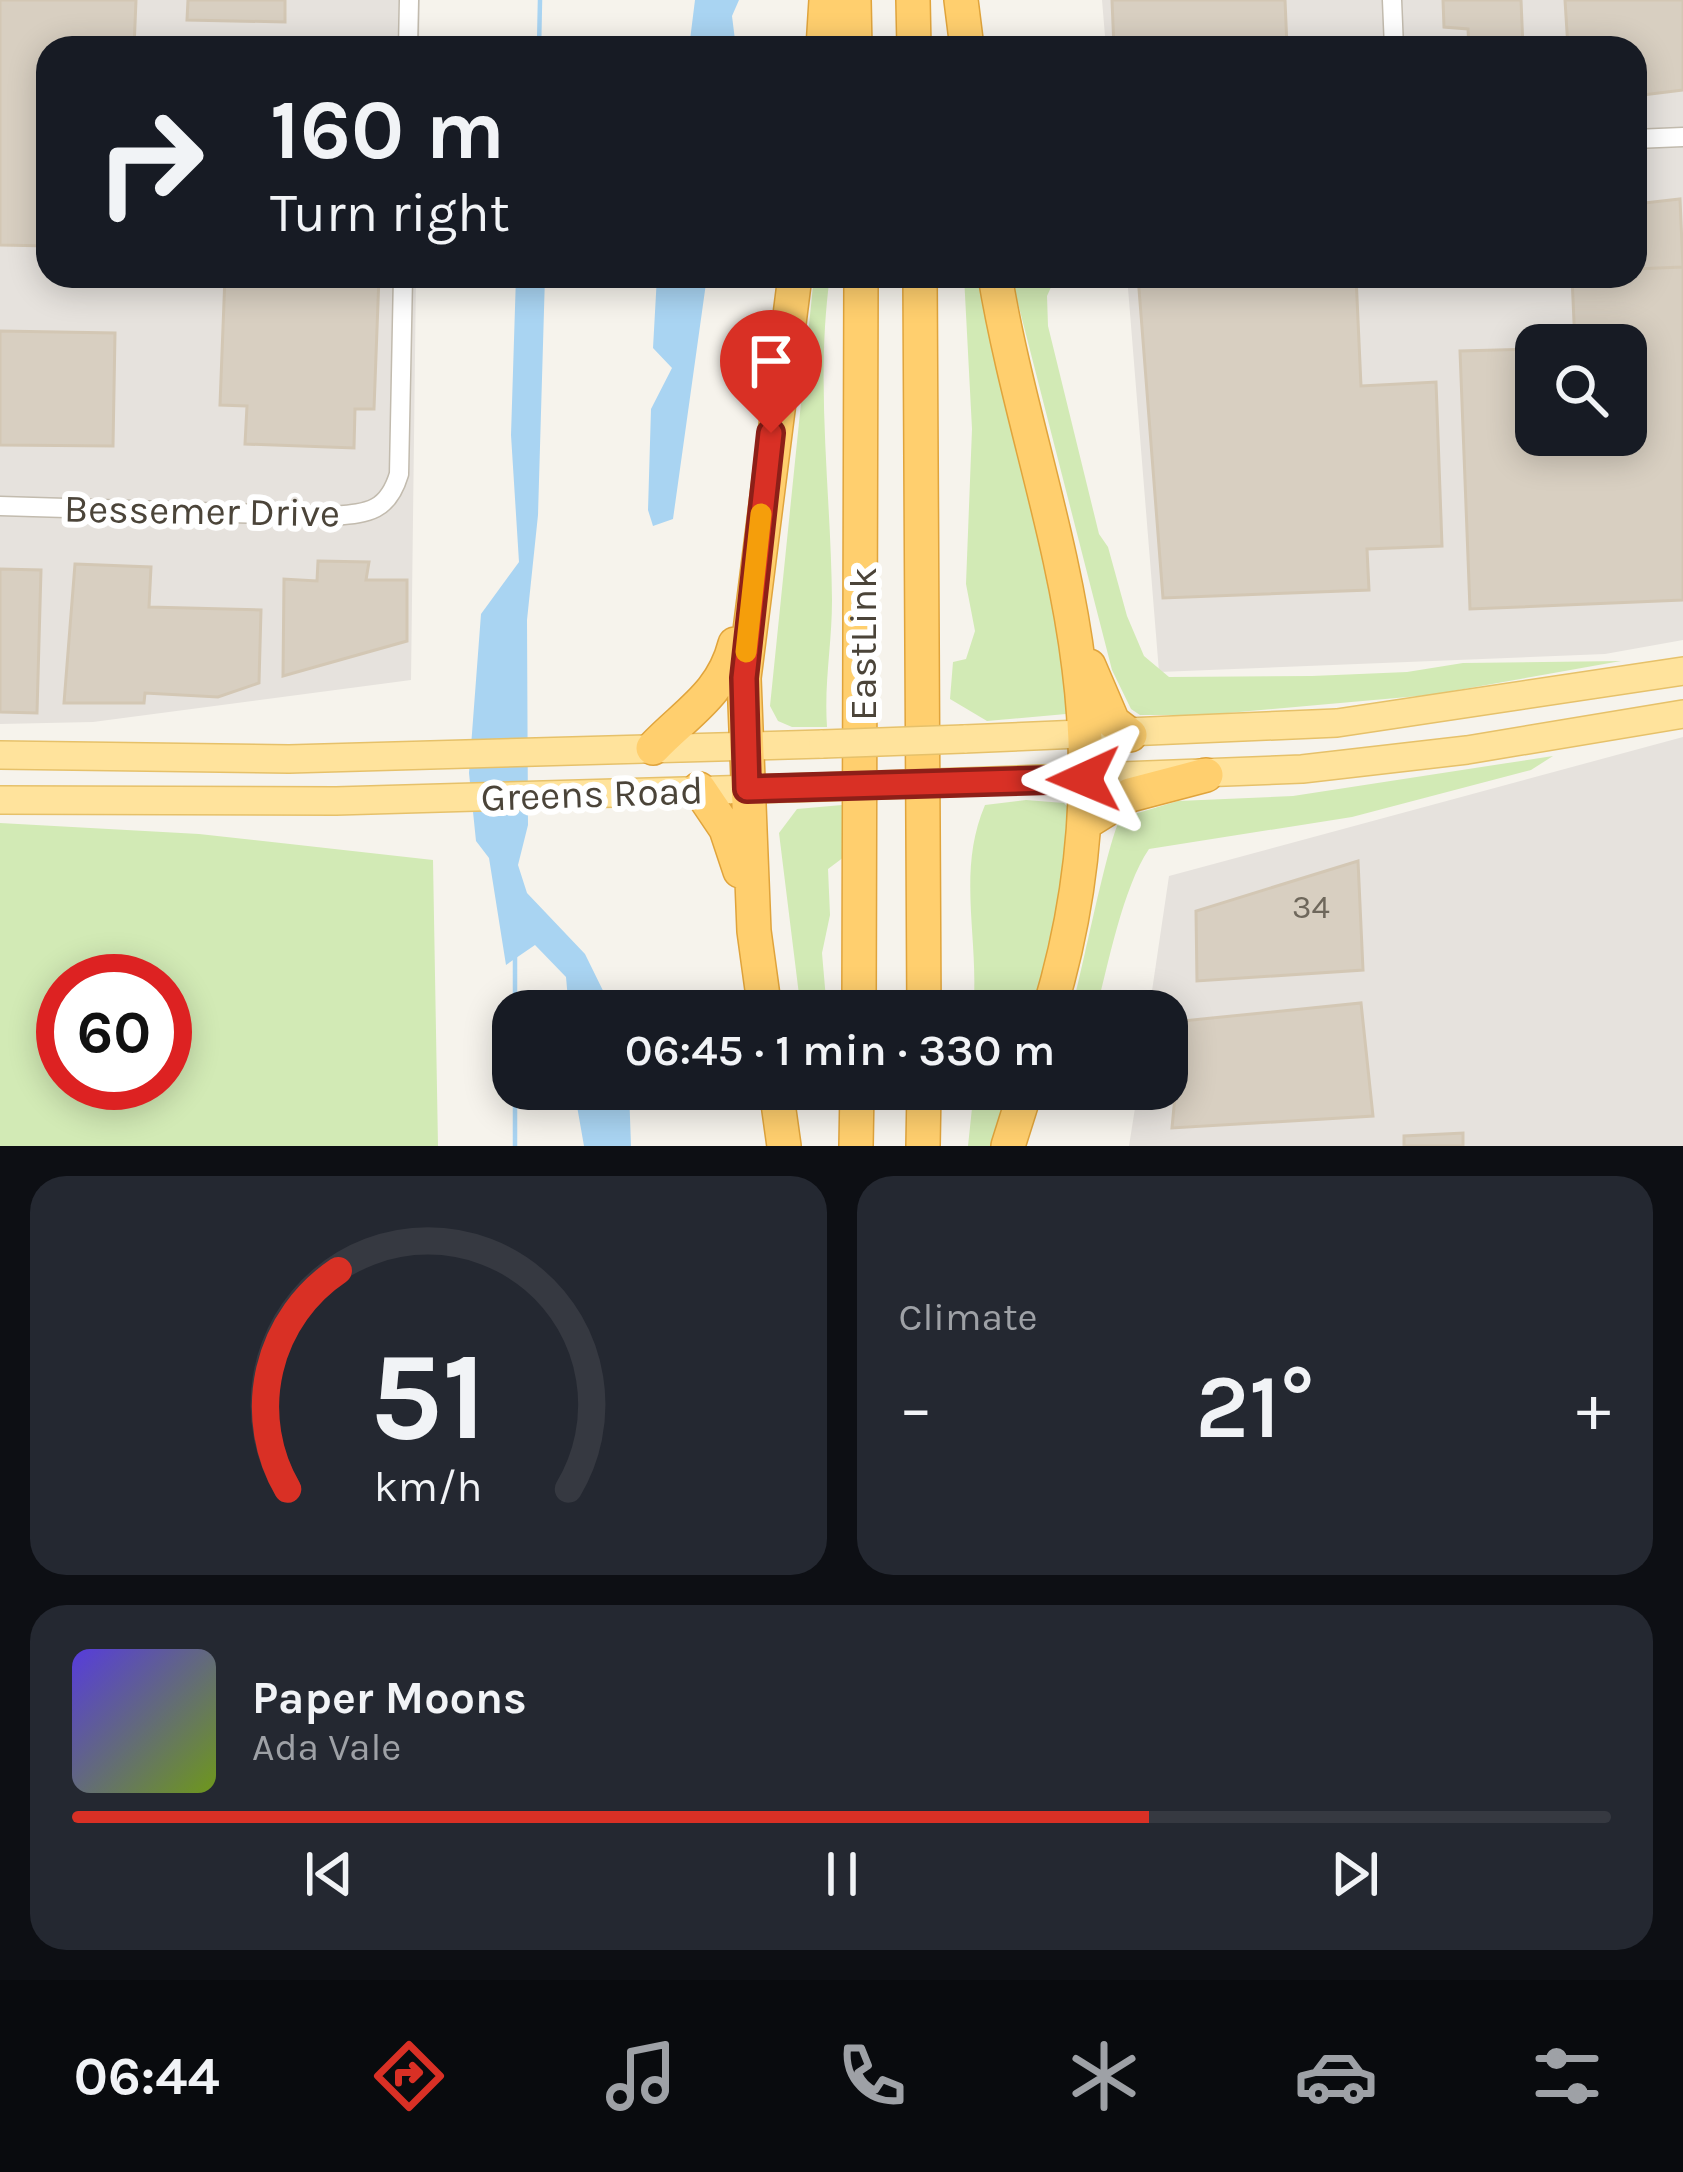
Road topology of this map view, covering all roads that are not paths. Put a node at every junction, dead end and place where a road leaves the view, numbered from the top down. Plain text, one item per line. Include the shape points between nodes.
1 (409, 0) edge
2 (826, 0) edge
3 (854, 0) edge
4 (913, 0) edge
5 (961, 0) edge
6 (1392, 0) edge
7 (408, 36) edge
8 (824, 36) edge
9 (855, 36) edge
10 (914, 36) edge
11 (966, 36) edge
12 (1394, 36) edge
13 (1683, 137) edge
14 (1647, 138) edge
15 (403, 288) edge
16 (793, 288) edge
17 (861, 288) edge
18 (920, 288) edge
19 (998, 288) edge
20 (0, 506) edge
21 (749, 602) junction
22 (1067, 602) junction
23 (1683, 671) edge
24 (1683, 714) edge
25 (1130, 734) junction
26 (1083, 736) junction
27 (745, 746) junction
28 (652, 748) junction
29 (0, 755) edge
30 (1206, 775) junction
31 (1084, 779) junction
32 (699, 789) junction
33 (747, 789) junction
34 (0, 800) edge
35 (1084, 823) junction
36 (754, 931) junction
37 (763, 990) edge
38 (859, 990) edge
39 (924, 990) edge
40 (1055, 990) edge
41 (779, 1110) edge
42 (857, 1110) edge
43 (924, 1110) edge
44 (1019, 1110) edge
45 (784, 1146) edge
46 (856, 1146) edge
47 (923, 1146) edge
48 (1008, 1146) edge

1 - 7 street
2 - 8 highway
3 - 9 highway
4 - 10 highway
5 - 11 highway
6 - 12 street
13 - 14 street
15 - 20 street, Bessemer Drive via 399,474 379,510 334,517
16 - 21 highway
17 - 38 highway, EastLink
18 - 39 highway, EastLink
19 - 22 highway
21 - 27 highway
21 - 28 highway via 723,677 700,709
22 - 25 highway via 1102,701
22 - 26 highway
23 - 25 main road, Greens Road via 1337,723
24 - 30 main road, Greens Road via 1448,753
25 - 26 main road, Greens Road
26 - 27 main road, Greens Road, bridge
26 - 31 highway
27 - 28 main road, Greens Road
27 - 33 highway
28 - 29 main road, Greens Road via 289,759
30 - 31 main road, Greens Road
30 - 35 highway via 1130,795
31 - 33 main road, Greens Road, bridge
31 - 35 highway
32 - 33 main road, Greens Road
32 - 34 main road, Greens Road
32 - 36 highway via 726,829
33 - 36 highway
35 - 40 highway via 1076,914
36 - 37 highway
41 - 45 highway
42 - 46 highway
43 - 47 highway
44 - 48 highway

